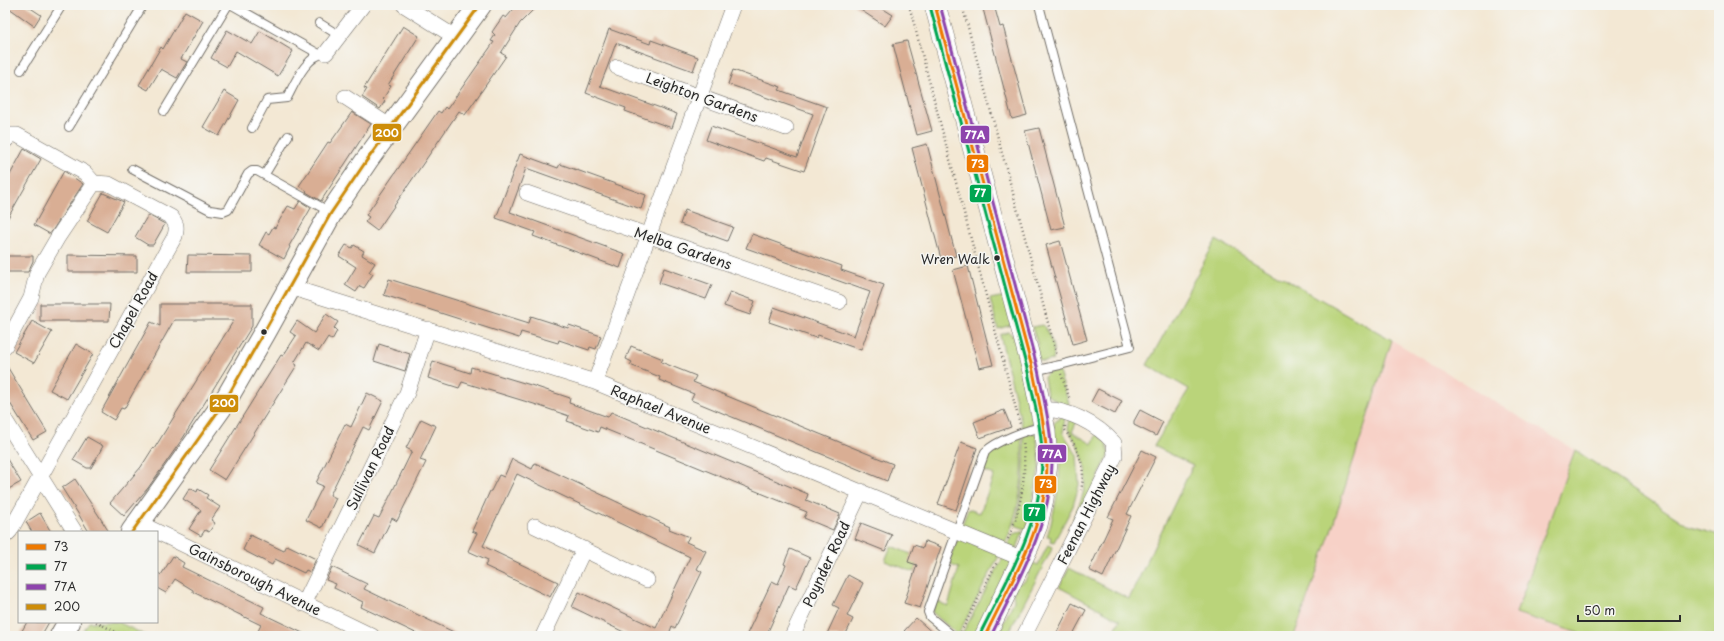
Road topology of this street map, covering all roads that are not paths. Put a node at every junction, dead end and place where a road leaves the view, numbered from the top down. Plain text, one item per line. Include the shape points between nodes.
1 (62, 5) edge
2 (143, 5) edge
3 (228, 5) edge
4 (232, 5) edge
5 (363, 5) edge
6 (404, 5) edge
7 (480, 5) edge
8 (734, 5) edge
9 (935, 5) edge
10 (1039, 5) edge
11 (319, 23) dead end
12 (340, 36) junction
13 (455, 37) junction
14 (323, 54) junction
15 (617, 67) dead end
16 (21, 70) dead end
17 (700, 96) junction
18 (345, 97) dead end
19 (164, 112) dead end
20 (69, 127) dead end
21 (391, 127) junction
22 (252, 128) dead end
23 (786, 128) dead end
24 (288, 136) dead end
25 (5, 141) edge
26 (132, 169) dead end
27 (265, 174) junction
28 (94, 183) junction
29 (527, 192) dead end
30 (331, 213) junction
31 (649, 236) junction
32 (290, 287) junction
33 (839, 302) dead end
34 (428, 329) junction
35 (5, 346) edge
36 (1033, 371) junction
37 (596, 382) junction
38 (1043, 419) junction
39 (5, 420) edge
40 (39, 477) junction
41 (861, 491) junction
42 (535, 526) dead end
43 (136, 527) edge
44 (74, 531) edge
45 (957, 532) junction
46 (5, 536) edge
47 (158, 537) edge
48 (584, 549) junction
49 (1023, 559) junction
50 (647, 580) dead end
51 (304, 604) junction
52 (68, 623) edge
53 (61, 636) edge
54 (372, 636) edge
55 (543, 636) edge
56 (792, 636) edge
57 (953, 636) edge
58 (986, 636) edge
59 (1024, 636) edge

1 - 16 lane
2 - 20 lane
3 - 19 lane
4 - 14 lane
5 - 12 street
6 - 13 street
7 - 13 main road
8 - 17 street
9 - 36 street
10 - 36 lane via 1130,346
11 - 12 lane
12 - 14 street
13 - 21 main road
14 - 22 lane via 303,69 287,98 268,100
15 - 17 street, Leighton Gardens
17 - 23 street, Leighton Gardens
17 - 31 street
18 - 21 street
21 - 30 main road
24 - 27 lane
25 - 28 street via 11,135 17,135 86,173
26 - 27 lane via 210,210 223,212 228,210 248,174 252,171
27 - 30 lane
28 - 35 street via 37,273 31,298
28 - 40 street, Chapel Road via 109,184 171,217 176,223 177,230
29 - 31 street, Melba Gardens
30 - 32 main road
31 - 33 street, Melba Gardens
31 - 37 street
32 - 34 street, Raphael Avenue
32 - 43 main road via 224,403
34 - 37 street, Raphael Avenue
34 - 51 street, Sullivan Road via 407,393
36 - 38 street
37 - 41 street, Raphael Avenue
38 - 45 lane via 985,452
38 - 49 street via 1047,463 1043,499 1037,525
38 - 59 street, Feenan Highway via 1054,409 1064,411 1100,430 1114,443 1115,456
39 - 40 street
40 - 44 street
40 - 46 street
41 - 45 street, Raphael Avenue
41 - 56 street, Poynder Road
42 - 48 street
45 - 49 street, Raphael Avenue
45 - 57 lane via 928,613
47 - 51 street, Gainsborough Avenue
48 - 50 street
48 - 55 street
49 - 58 street
51 - 54 street, Gainsborough Avenue
52 - 53 main road

